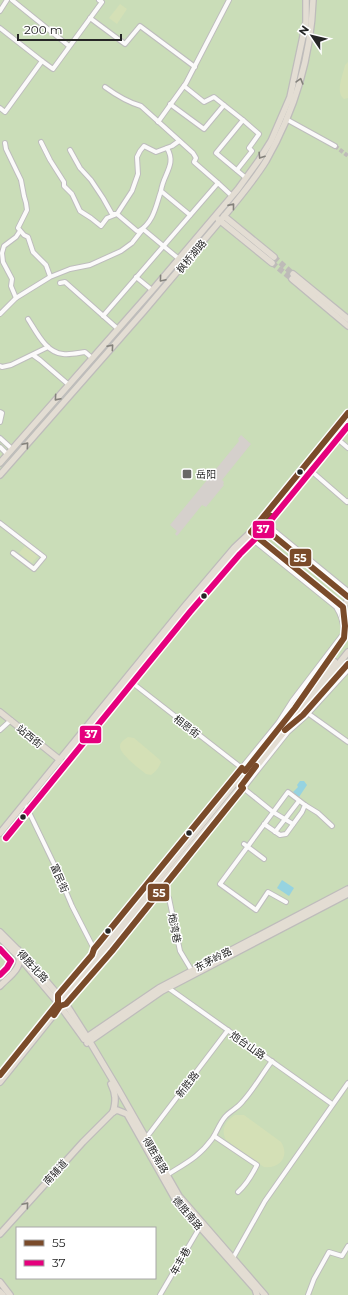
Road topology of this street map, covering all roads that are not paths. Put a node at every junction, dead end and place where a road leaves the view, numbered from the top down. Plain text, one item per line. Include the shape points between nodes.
1 (7, 0) edge
2 (12, 0) edge
3 (229, 0) edge
4 (306, 0) edge
5 (313, 0) edge
6 (101, 1) edge
7 (0, 11) edge
8 (90, 18) junction
9 (0, 28) edge
10 (69, 46) junction
11 (42, 61) junction
12 (194, 67) junction
13 (184, 86) junction
14 (105, 88) dead end
15 (170, 104) junction
16 (224, 105) junction
17 (0, 108) edge
18 (243, 120) junction
19 (286, 120) junction
20 (158, 122) junction
21 (179, 141) junction
22 (41, 142) dead end
23 (5, 143) dead end
24 (335, 146) tunnel mouth
25 (167, 148) junction
26 (70, 150) dead end
27 (236, 170) junction
28 (246, 178) junction
29 (218, 183) junction
30 (161, 190) junction
31 (232, 196) junction
32 (117, 214) junction
33 (190, 215) junction
34 (215, 217) junction
35 (222, 219) junction
36 (143, 229) junction
37 (20, 231) junction
38 (163, 246) junction
39 (179, 259) junction
40 (273, 260) tunnel mouth
41 (50, 276) junction
42 (136, 276) junction
43 (60, 283) dead end
44 (152, 290) junction
45 (16, 298) junction
46 (0, 314) edge
47 (103, 316) junction
48 (28, 319) dead end
49 (348, 319) edge
50 (348, 326) edge
51 (118, 329) junction
52 (48, 347) junction
53 (33, 355) junction
54 (92, 358) junction
55 (0, 366) edge
56 (69, 385) junction
57 (0, 412) edge
58 (348, 413) edge
59 (348, 420) edge
60 (0, 422) edge
61 (334, 436) junction
62 (0, 438) edge
63 (0, 447) edge
64 (348, 448) edge
65 (12, 449) junction
66 (7, 454) junction
67 (0, 462) edge
68 (309, 469) junction
69 (0, 475) edge
70 (348, 501) edge
71 (0, 523) edge
72 (262, 524) junction
73 (253, 535) junction
74 (13, 553) dead end
75 (348, 591) edge
76 (348, 597) edge
77 (348, 600) edge
78 (343, 607) junction
79 (348, 627) edge
80 (348, 647) edge
81 (348, 652) edge
82 (348, 664) edge
83 (348, 670) edge
84 (130, 681) junction
85 (0, 712) edge
86 (309, 714) junction
87 (11, 720) junction
88 (283, 728) junction
89 (0, 730) edge
90 (348, 742) edge
91 (60, 760) junction
92 (243, 769) junction
93 (242, 787) junction
94 (299, 801) junction
95 (305, 805) junction
96 (26, 806) junction
97 (273, 812) junction
98 (285, 819) junction
99 (203, 823) junction
100 (264, 824) junction
101 (293, 824) junction
102 (332, 826) dead end
103 (193, 827) junction
104 (275, 832) junction
105 (0, 833) edge
106 (0, 837) edge
107 (246, 845) junction
108 (184, 847) junction
109 (177, 848) junction
110 (264, 859) dead end
111 (348, 889) edge
112 (159, 890) junction
113 (348, 894) edge
114 (286, 902) dead end
115 (0, 932) edge
116 (0, 938) edge
117 (94, 949) junction
118 (18, 950) junction
119 (19, 957) junction
120 (18, 967) junction
121 (28, 967) junction
122 (36, 969) junction
123 (192, 971) junction
124 (67, 984) junction
125 (0, 986) edge
126 (52, 987) junction
127 (166, 987) junction
128 (61, 1001) junction
129 (228, 1030) junction
130 (87, 1041) junction
131 (272, 1061) junction
132 (0, 1075) edge
133 (0, 1082) edge
134 (348, 1083) edge
135 (332, 1104) junction
136 (113, 1112) junction
137 (214, 1136) junction
138 (146, 1138) junction
139 (167, 1175) junction
140 (238, 1192) dead end
141 (200, 1227) junction
142 (0, 1234) edge
143 (348, 1246) edge
144 (233, 1258) junction
145 (0, 1282) edge
146 (0, 1292) edge
147 (256, 1293) edge
148 (3, 1295) edge
149 (10, 1295) edge
150 (160, 1295) edge
151 (265, 1295) edge
152 (308, 1295) edge

1 - 7 street
2 - 10 street
3 - 12 street
4 -> 28 main road, 枫桥湖路 via 306,22 290,97 271,141
19 -> 5 main road, 枫桥湖路 via 302,75 312,21
6 - 8 street
8 - 10 street
8 - 12 street via 125,44 140,26
9 - 11 street
10 - 11 street via 53,69
11 - 17 street via 6,112
12 - 13 street
13 - 15 street
13 - 16 street via 204,102 214,97
14 - 20 street via 120,98 141,106
15 - 16 street via 204,129
15 - 20 street
16 - 18 street
18 - 27 street via 259,134 249,148 252,151
18 - 27 street via 216,153
19 - 24 street
35 -> 19 main road, 枫桥湖路 via 265,162
20 - 21 street
21 - 25 street
21 - 29 street via 193,153 196,158 194,162
22 - 32 street via 80,211 101,226 108,218
23 - 37 street via 22,180 26,203 27,210 18,228
25 - 30 street via 171,159 170,167
25 - 32 street via 156,152 144,146 140,151 137,157 138,174 135,183
26 - 32 street via 112,214
27 - 28 street
28 - 31 main road, 枫桥湖路
29 - 31 street
29 - 33 street
30 - 33 street
30 - 36 street via 156,204 157,210
31 - 34 main road, 枫桥湖路
32 - 36 street via 137,231
33 - 38 street
34 - 35 main road
34 - 39 main road, 枫桥湖路
35 - 40 main road
69 -> 35 main road, 枫桥湖路
36 - 38 street
36 - 41 street via 132,243 116,254 90,265
37 - 41 street via 28,237 33,252 46,265
37 - 45 street via 4,246 2,253
38 - 39 street
38 - 42 street
39 -> 44 main road, 枫桥湖路
41 - 45 street
42 - 44 street
42 - 47 street
43 - 47 street via 65,282
44 - 51 main road, 枫桥湖路
45 - 46 street
47 - 51 street
48 - 52 street
49 - 50 main road via 292,276
51 - 54 main road, 枫桥湖路
52 - 53 street
52 - 54 street via 62,354 85,352
53 - 55 street via 11,365
53 - 56 street
54 - 56 main road, 枫桥湖路
56 -> 65 main road, 枫桥湖路
57 - 60 street
58 - 72 main road
59 - 61 main road
61 - 64 street
61 - 68 main road
62 - 65 street
63 - 66 street
65 - 66 main road, 枫桥湖路
66 - 67 main road, 枫桥湖路
68 - 70 street
68 - 72 main road
71 - 74 street via 44,557 34,569
72 - 73 main road
72 - 75 street
72 - 76 main road
73 - 78 main road
73 - 84 main road via 188,609
73 - 91 main road via 234,548
73 - 92 street via 336,607 343,631 341,638
77 - 78 main road
78 - 79 main road, bridge
79 - 88 main road via 344,638
80 - 88 main road
81 - 88 main road
82 - 88 main road via 304,715
83 - 86 street
84 - 92 street, 相思街
84 - 96 main road
85 - 87 main road, 站西街
86 - 90 street
86 - 93 street via 288,732
87 - 89 street
87 - 91 main road, 站西街
88 - 92 main road
88 - 93 main road
91 - 105 main road
92 - 99 main road
92 - 103 street
93 - 97 street
93 - 112 main road
94 - 95 street
94 - 97 street via 288,792
94 - 98 street
95 - 101 street
95 - 102 street
96 - 106 main road
96 - 117 street, 富民街
97 - 98 street
97 - 100 street
98 - 101 street
98 - 104 street
99 - 103 street
99 - 108 main road
100 - 104 street
100 - 107 street
101 - 104 street via 286,834 280,835
103 - 109 street
107 - 110 street
107 - 114 street via 220,884 256,910 268,892
108 - 109 street
108 - 128 main road
109 - 117 street
111 - 123 main road, 东茅岭路
112 - 123 street, 炮湾巷 via 169,898 180,951
112 - 128 main road
113 - 127 main road, 东茅岭路
115 - 118 main road, 得胜北路
116 - 119 main road, 得胜南路
117 - 124 street via 92,955
118 - 119 main road
118 - 122 main road, 得胜北路
119 - 120 main road
119 - 121 main road, 得胜南路
120 - 121 main road
120 - 125 main road
121 - 122 main road
121 - 128 main road, 得胜南路
122 - 126 main road, 得胜北路
123 - 127 main road, 东茅岭路
124 - 126 street via 60,989
124 - 128 street
126 - 128 main road, 得胜北路
127 - 129 street, 炮台山路
127 - 130 main road, 东茅岭路
128 - 130 main road, 得胜南路
128 - 132 main road
128 - 133 main road
129 - 131 street, 炮台山路
129 - 138 street, 新胜路
130 - 136 main road, 得胜南路 via 114,1090 116,1099
130 - 138 main road, 得胜南路
131 - 135 street, 炮台山路
131 - 137 street via 242,1102 226,1116
134 - 135 street
135 - 144 street via 265,1201
136 - 141 main road, 德胜南路 via 118,1110 127,1114 175,1199
142 -> 136 main road, 南辅道
137 - 139 street via 204,1150 191,1161
137 - 140 street via 257,1165
138 - 139 main road, 得胜南路
139 - 144 main road, 得胜南路 via 179,1196
141 - 147 main road, 德胜南路
141 - 150 street, 年丰巷
143 - 152 street via 342,1256 329,1252
144 - 151 main road, 得胜南路
145 - 149 main road
146 - 148 main road

